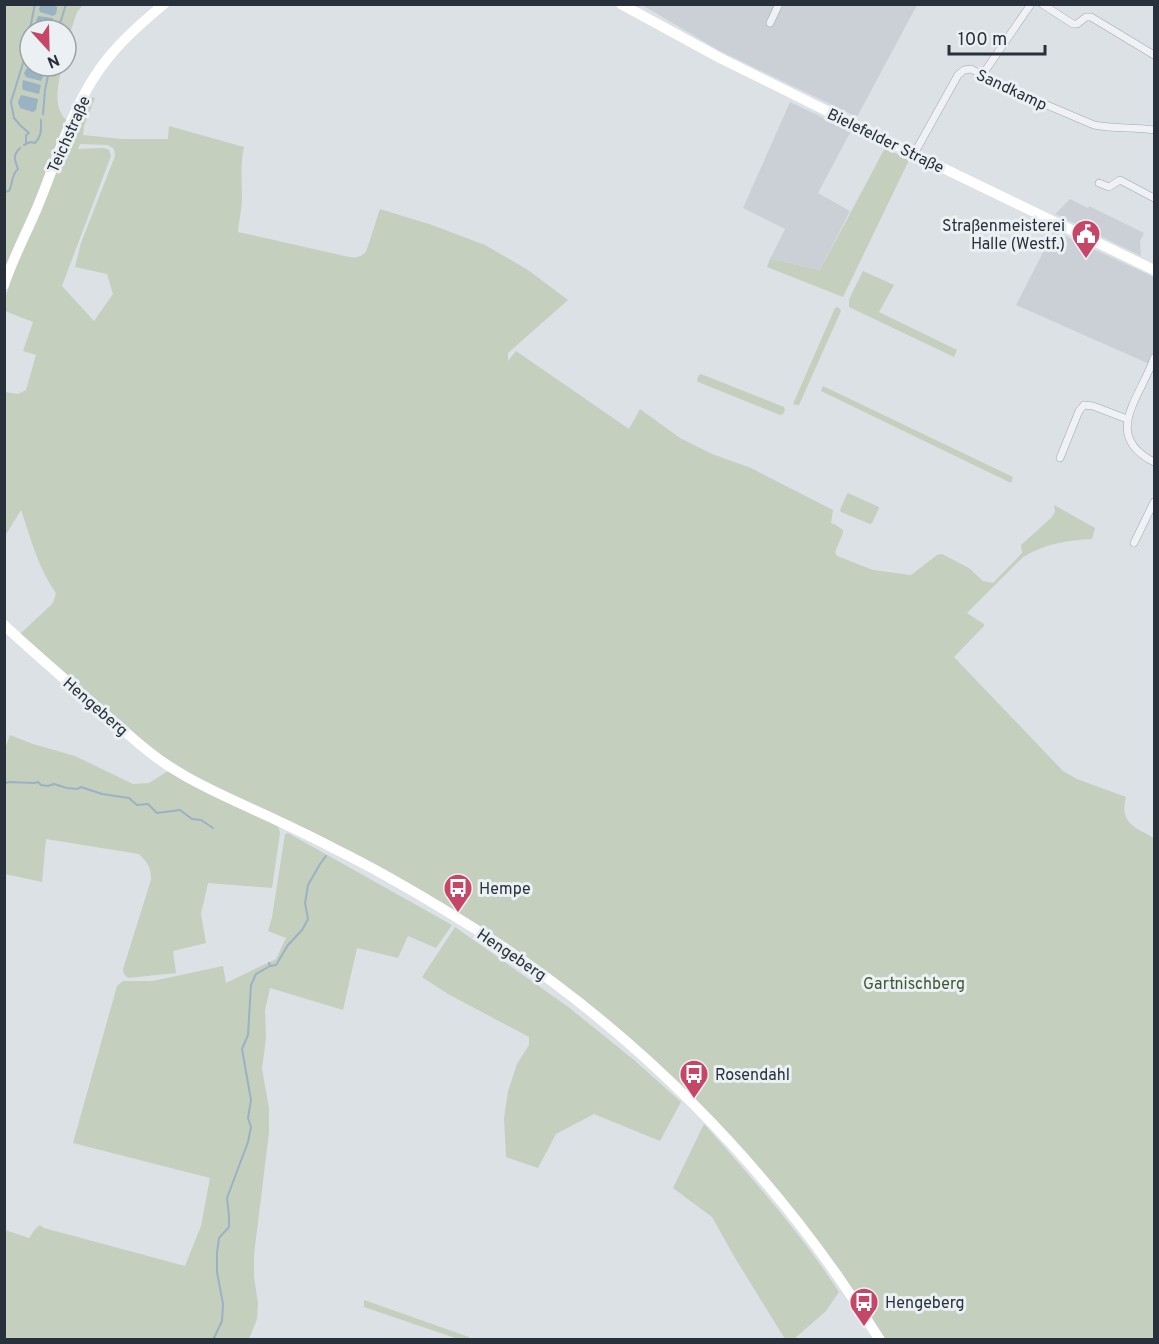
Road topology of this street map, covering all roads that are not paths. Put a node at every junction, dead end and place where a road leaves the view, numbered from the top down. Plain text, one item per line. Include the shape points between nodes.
1 (164, 4) edge
2 (621, 4) edge
3 (779, 4) edge
4 (1031, 4) edge
5 (1042, 4) edge
6 (770, 23) dead end
7 (1155, 55) edge
8 (983, 74) junction
9 (1155, 130) edge
10 (914, 154) junction
11 (1099, 183) dead end
12 (1155, 198) edge
13 (1155, 270) edge
14 (4, 285) edge
15 (1155, 358) edge
16 (1127, 419) junction
17 (1060, 458) dead end
18 (1155, 462) edge
19 (1155, 502) edge
20 (1134, 543) dead end
21 (4, 625) edge
22 (880, 1340) edge

1 - 14 street, Teichstraße via 139,25 93,79 71,122
2 - 10 street, Bielefelder Straße
3 - 6 street
4 - 8 street
5 - 7 street via 1073,24 1090,17
8 - 9 street, Sandkamp via 1094,125
8 - 10 street, Sandkamp via 971,69 958,75
10 - 13 street, Bielefelder Straße
11 - 12 street via 1109,187 1120,180
15 - 16 street
16 - 17 street via 1084,405
16 - 18 street via 1132,444
19 - 20 street
21 - 22 street, Hengeberg via 163,762 425,898 505,948 606,1024 688,1099 763,1179 817,1247

